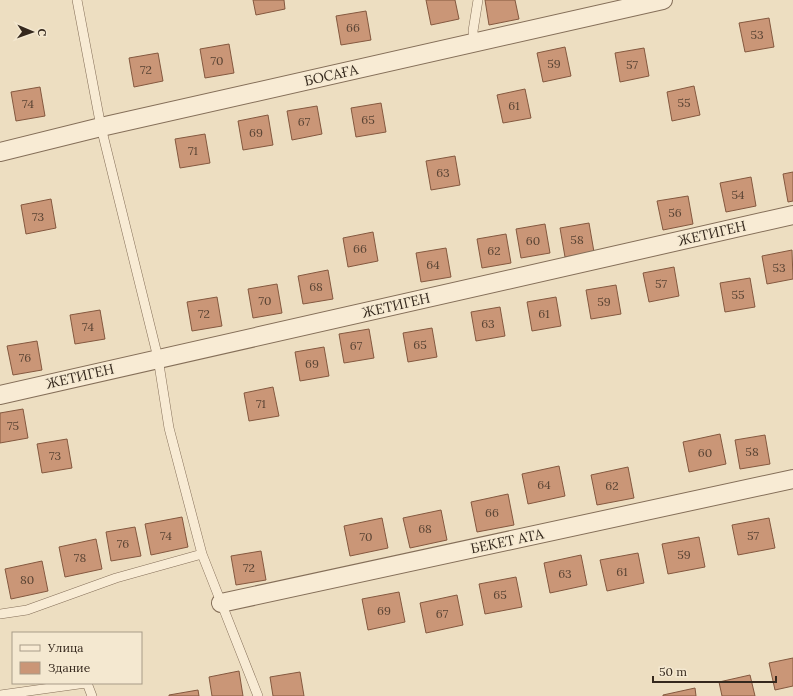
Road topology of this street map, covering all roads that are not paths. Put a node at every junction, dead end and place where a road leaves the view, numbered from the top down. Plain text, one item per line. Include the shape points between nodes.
1 (77, 0) edge
2 (478, 0) edge
3 (663, 0) edge
4 (474, 42) junction
5 (101, 128) junction
6 (0, 152) edge
7 (793, 215) edge
8 (158, 358) junction
9 (0, 395) edge
10 (793, 479) edge
11 (202, 554) junction
12 (221, 603) junction
13 (0, 614) edge
14 (80, 684) edge
15 (87, 684) edge
16 (0, 695) edge
17 (92, 696) edge
18 (258, 696) edge

1 - 5 lane
2 - 4 lane via 473,31
3 - 4 street, БОСАҒА
4 - 5 street, БОСАҒА
5 - 6 street, БОСАҒА
5 - 8 lane
7 - 8 street, ЖЕТИГЕН
8 - 9 street, ЖЕТИГЕН
8 - 11 lane via 169,428
10 - 12 street, БЕКЕТ АТА
11 - 12 lane
11 - 13 lane via 116,578 27,610
12 - 18 lane
14 - 16 lane
15 - 17 lane

